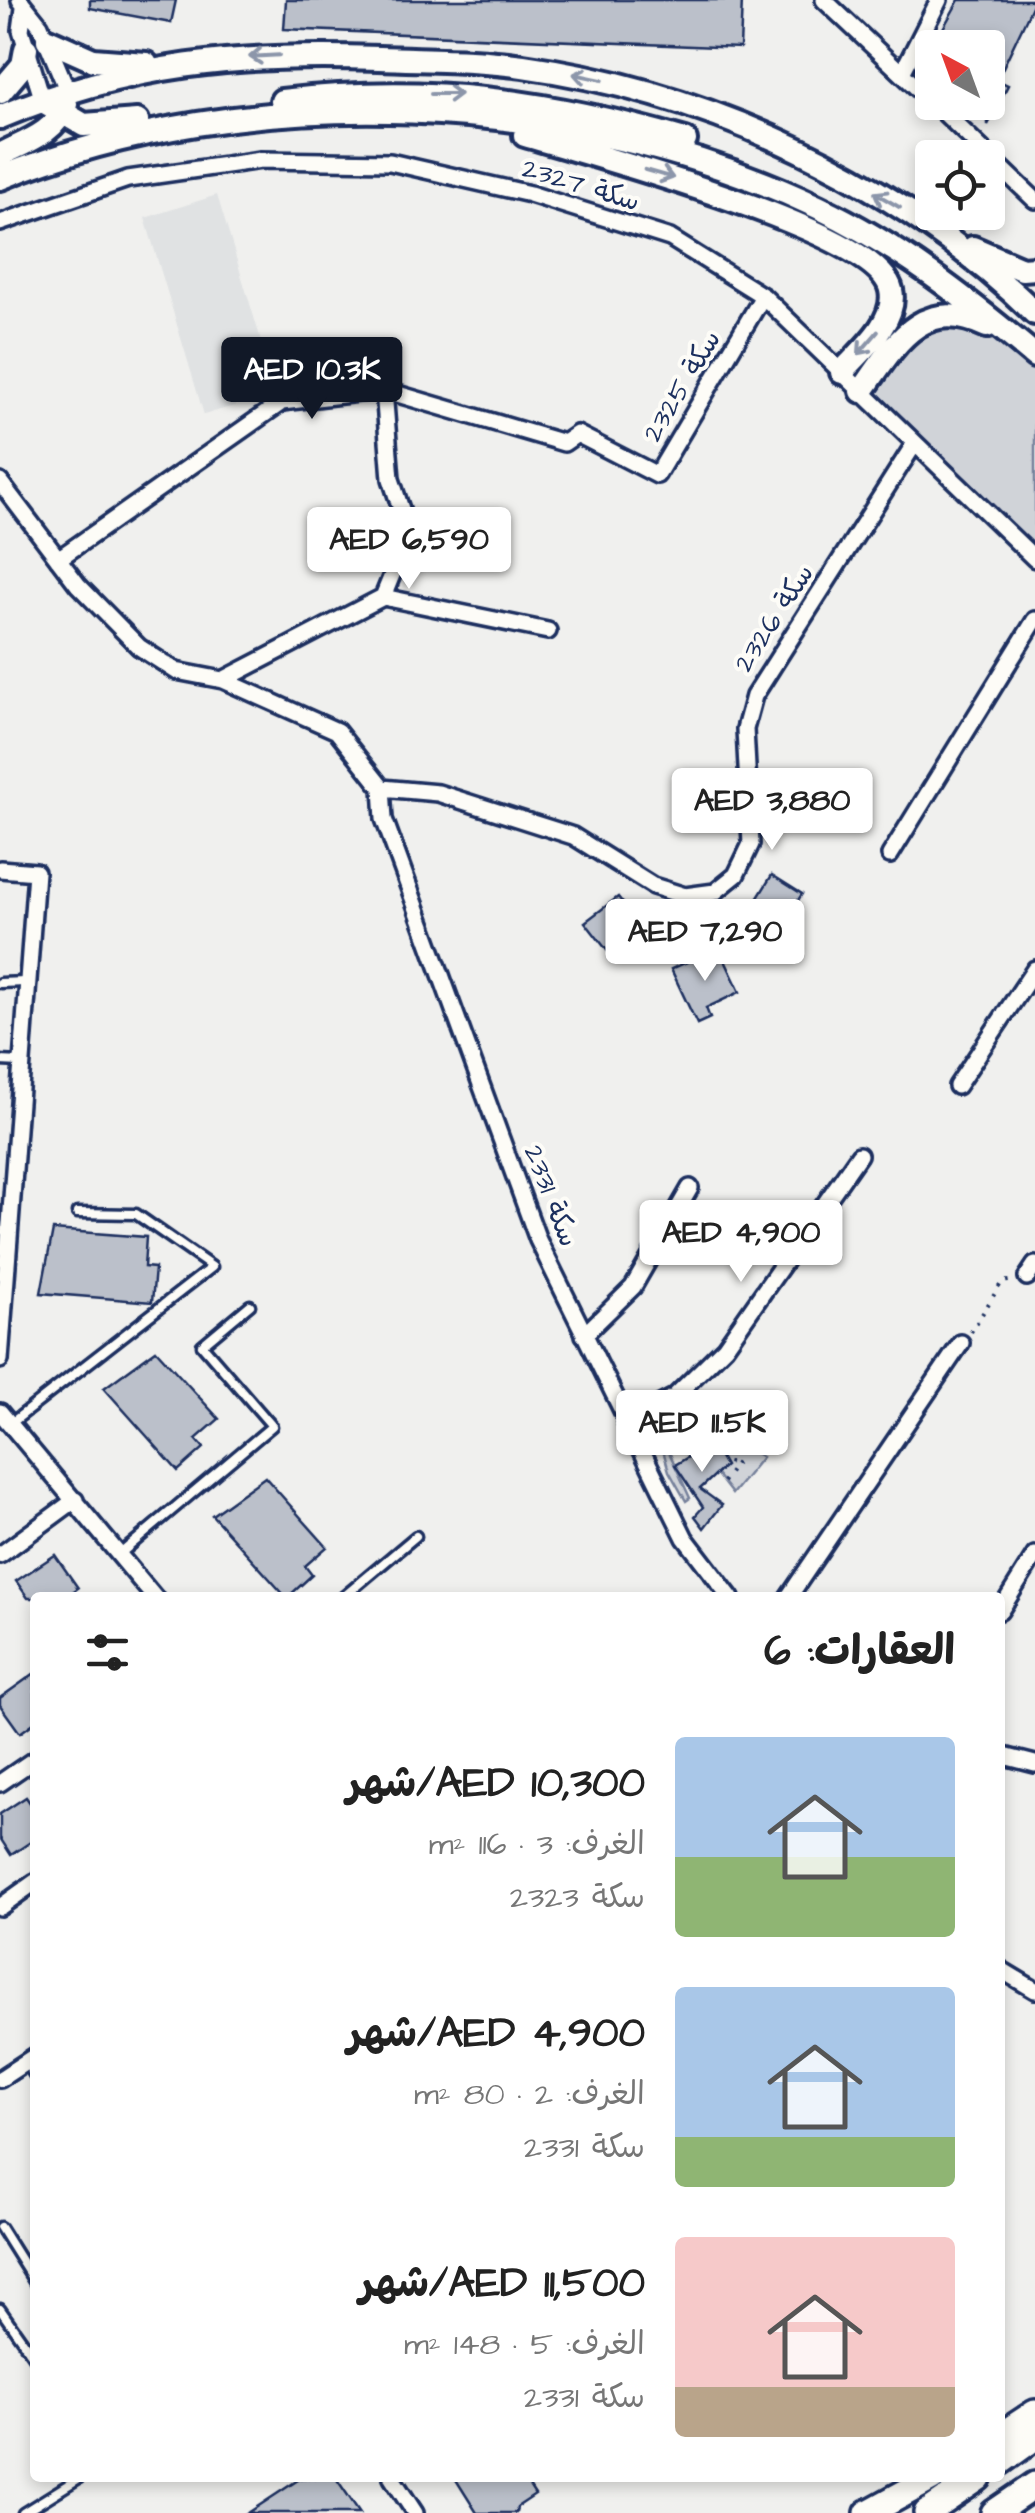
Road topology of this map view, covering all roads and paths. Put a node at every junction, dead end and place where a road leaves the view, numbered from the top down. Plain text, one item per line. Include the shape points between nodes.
1 (824, 0) edge
2 (939, 0) edge
3 (22, 4) edge
4 (37, 45) junction
5 (179, 64) junction
6 (902, 72) junction
7 (915, 85) edge
8 (0, 92) edge
9 (68, 92) junction
10 (43, 101) junction
11 (62, 116) junction
12 (465, 116) junction
13 (0, 117) edge
14 (952, 120) edge
15 (0, 154) edge
16 (0, 178) edge
17 (1035, 200) edge
18 (821, 208) junction
19 (915, 218) edge
20 (0, 223) edge
21 (936, 230) joint
22 (1035, 268) edge
23 (763, 296) junction
24 (1035, 313) edge
25 (1032, 354) edge
26 (842, 372) junction
27 (384, 390) junction
28 (862, 392) junction
29 (915, 443) junction
30 (0, 482) edge
31 (1035, 559) edge
32 (58, 560) junction
33 (383, 597) junction
34 (1035, 620) edge
35 (548, 631) dead end
36 (222, 680) junction
37 (382, 788) junction
38 (890, 855) dead end
39 (0, 869) edge
40 (1035, 969) edge
41 (25, 982) junction
42 (0, 983) edge
43 (0, 1061) edge
44 (21, 1062) junction
45 (957, 1086) dead end
46 (859, 1155) dead end
47 (690, 1188) dead end
48 (76, 1212) dead end
49 (1031, 1271) edge
50 (250, 1305) dead end
51 (584, 1335) junction
52 (962, 1343) joint
53 (0, 1360) edge
54 (5, 1418) edge
55 (626, 1422) junction
56 (721, 1454) dead end
57 (723, 1482) dead end
58 (76, 1500) junction
59 (416, 1536) dead end
60 (120, 1554) junction
61 (0, 1555) edge
62 (1035, 1555) edge
63 (150, 1592) edge
64 (349, 1592) edge
65 (726, 1592) edge
66 (792, 1592) edge
67 (1005, 1602) edge
68 (1005, 1756) edge
69 (30, 1763) edge
70 (1035, 1764) edge
71 (0, 1783) edge
72 (30, 1886) edge
73 (0, 1907) edge
74 (1005, 1972) edge
75 (1035, 1990) edge
76 (30, 2065) edge
77 (0, 2078) edge
78 (0, 2227) edge
79 (30, 2275) edge
80 (0, 2309) edge
81 (30, 2352) edge
82 (1035, 2414) edge
83 (1005, 2433) edge
84 (1035, 2438) edge
85 (1005, 2459) edge
86 (73, 2482) edge
87 (395, 2482) edge
88 (925, 2482) edge
89 (972, 2482) edge
90 (1035, 2485) edge
91 (23, 2513) edge
92 (415, 2513) edge
93 (868, 2513) edge
94 (927, 2513) edge
95 (994, 2513) edge

1 - 6 street
2 - 6 street
3 - 4 street
3 - 4 street via 21,30
4 - 5 main road via 93,60
4 - 8 main road
4 - 9 street
4 - 10 street
5 - 9 main road
19 -> 5 main road via 770,139 703,110 596,78 456,60 290,55
6 - 7 street
9 - 10 main road
9 - 11 main road
10 - 11 main road
10 - 13 main road
11 - 15 main road
11 -> 18 main road via 104,127 336,95 462,94 549,104 685,140 794,186
12 - 16 main road via 315,113 227,121 55,155
12 - 18 main road via 594,133 698,159
12 -> 26 main road via 717,193 784,218 878,270 892,288 891,307
14 - 17 street
18 - 25 main road via 936,276
20 - 23 street, سكة 2327 via 128,179 261,160 390,162 530,194 670,238
21 - 22 main road via 998,260
21 - 24 main road
23 - 26 street, سكة 2327
23 - 27 street, سكة 2325 via 657,475 577,434 564,443
25 - 28 main road via 960,314 934,316 906,333
26 - 28 street, سكة 2327
27 - 32 street via 282,402
27 - 33 street via 391,479 409,533
28 - 29 street, سكة 2327
29 - 31 street, سكة 2327
29 - 37 street, سكة 2326 via 754,696 745,729 751,844 736,875 715,892 685,896 653,886 573,836 438,793
30 - 32 street
32 - 36 street via 139,647 176,671
33 - 35 street
33 - 36 street
34 - 38 street
36 - 37 street via 338,730
37 - 51 street, سكة 2331 via 384,820 532,1222
39 - 41 street via 36,872
40 - 45 street
41 - 42 lane
41 - 44 street
43 - 44 lane
44 - 53 street
46 - 55 street via 725,1348 674,1397
47 - 51 street via 633,1287
48 - 54 lane via 136,1214 212,1267
49 - 52 path via 1002,1282
50 - 60 lane via 202,1345 272,1426
51 - 55 street, سكة 2331
52 - 66 street
54 - 58 street
55 - 65 street, سكة 2331 via 685,1538
56 - 57 path via 737,1461
58 - 60 street
58 - 61 street
59 - 64 lane
60 - 63 street
62 - 67 street
68 - 70 street
69 - 71 street
72 - 73 street
74 - 75 street
76 - 77 street
78 - 79 lane
80 - 81 lane
82 - 83 main road
84 - 85 main road
86 - 91 lane
87 - 92 street
88 - 93 main road
89 - 94 main road
90 - 95 main road

